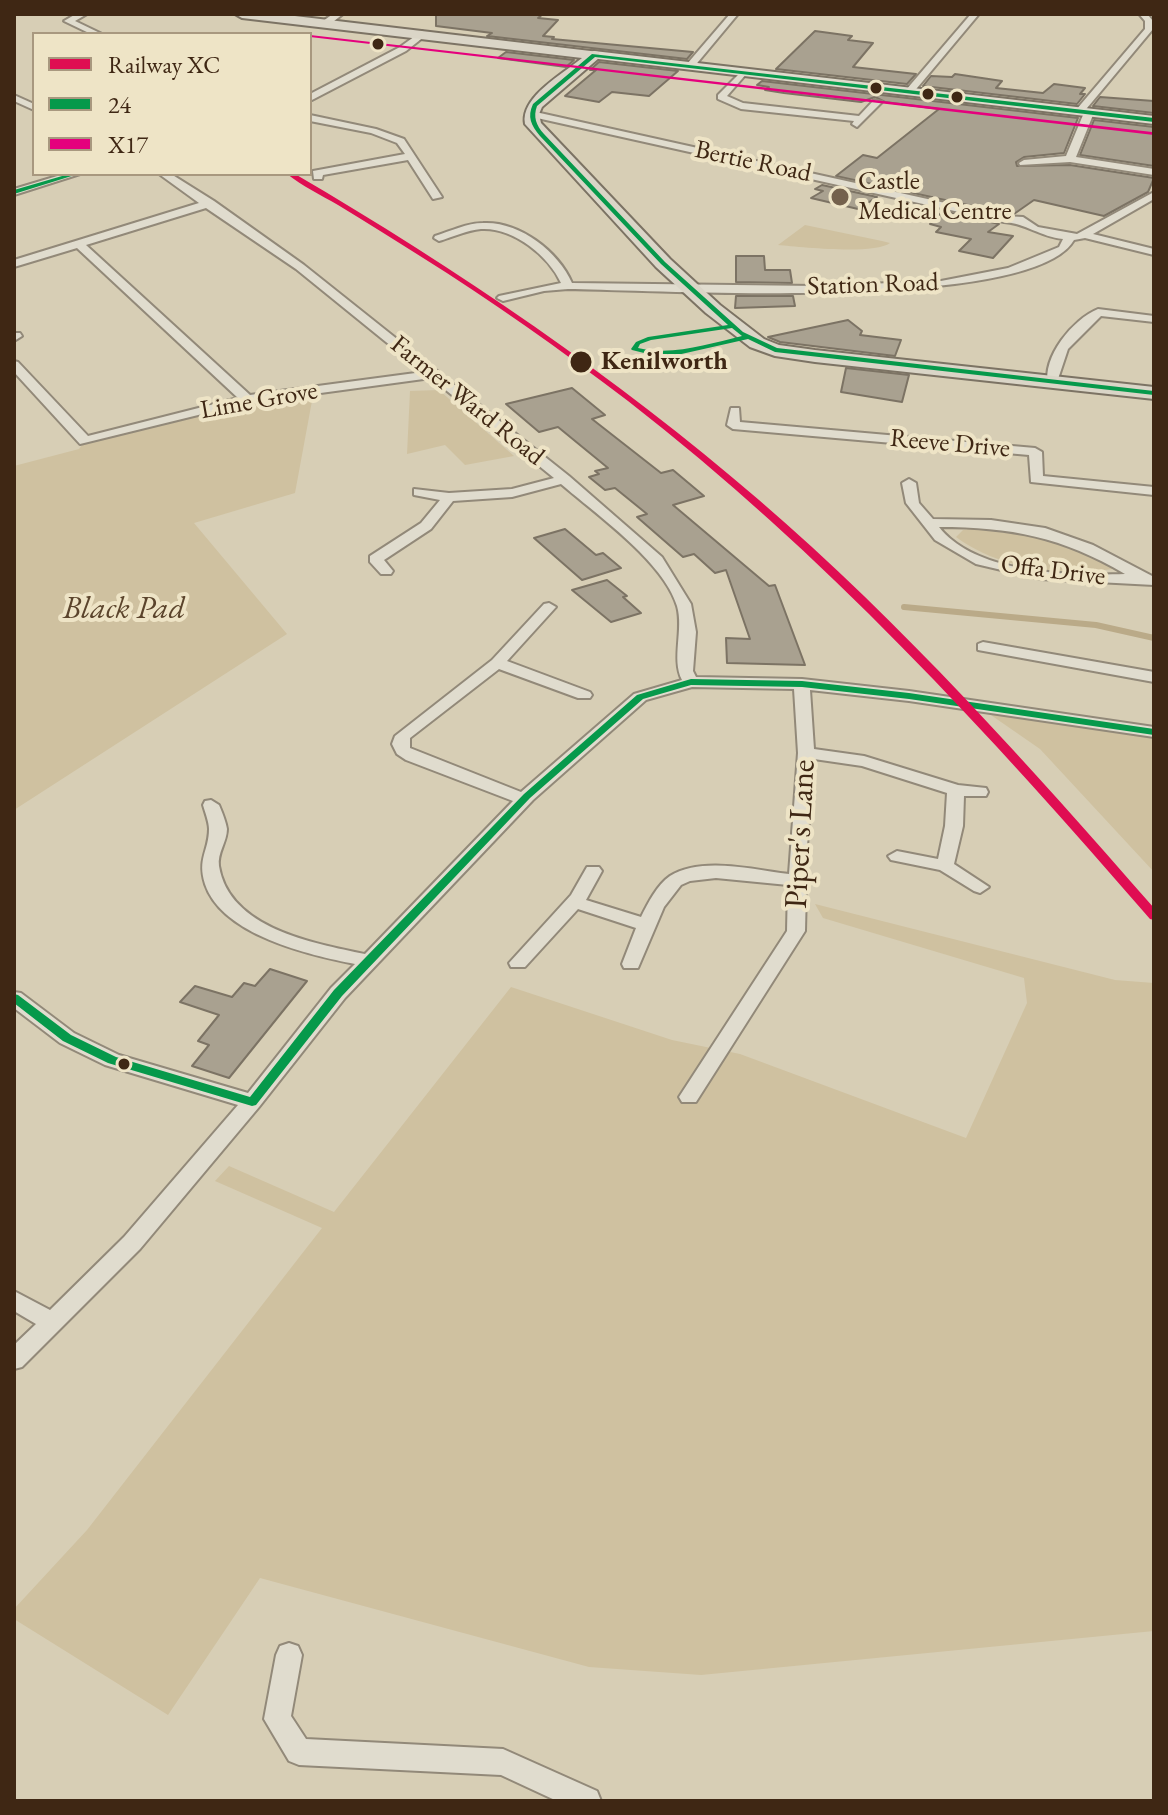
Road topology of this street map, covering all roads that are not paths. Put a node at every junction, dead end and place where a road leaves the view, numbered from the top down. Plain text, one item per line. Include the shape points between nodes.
1 (83, 14) edge
2 (242, 14) edge
3 (339, 14) edge
4 (734, 14) edge
5 (975, 14) edge
6 (1143, 14) edge
7 (326, 23) junction
8 (93, 32) edge
9 (422, 34) junction
10 (594, 55) junction
11 (690, 66) junction
12 (744, 72) junction
13 (909, 92) junction
14 (312, 97) edge
15 (877, 102) dead end
16 (531, 114) junction
17 (1083, 114) junction
18 (312, 118) edge
19 (1154, 120) edge
20 (411, 156) junction
21 (1070, 159) junction
22 (1024, 163) dead end
23 (1154, 172) edge
24 (68, 176) edge
25 (167, 176) edge
26 (318, 177) dead end
27 (14, 192) edge
28 (1154, 195) edge
29 (437, 197) dead end
30 (210, 203) junction
31 (1086, 235) junction
32 (1070, 237) junction
33 (439, 238) dead end
34 (79, 244) junction
35 (1154, 252) edge
36 (14, 264) edge
37 (568, 286) junction
38 (689, 288) junction
39 (503, 298) dead end
40 (1154, 319) edge
41 (14, 365) edge
42 (435, 374) junction
43 (1052, 382) junction
44 (1154, 393) edge
45 (247, 399) junction
46 (735, 411) dead end
47 (564, 479) junction
48 (909, 483) dead end
49 (1154, 491) edge
50 (419, 492) dead end
51 (449, 497) junction
52 (929, 523) junction
53 (386, 571) dead end
54 (1148, 580) edge
55 (549, 607) dead end
56 (983, 647) dead end
57 (497, 663) junction
58 (1154, 677) edge
59 (691, 682) junction
60 (802, 684) junction
61 (584, 695) dead end
62 (1154, 732) edge
63 (806, 753) junction
64 (956, 790) junction
65 (980, 792) dead end
66 (524, 799) junction
67 (211, 805) dead end
68 (897, 856) dead end
69 (945, 866) junction
70 (593, 871) dead end
71 (798, 881) junction
72 (980, 887) dead end
73 (574, 902) junction
74 (647, 925) junction
75 (369, 961) junction
76 (518, 963) dead end
77 (631, 964) dead end
78 (14, 998) edge
79 (689, 1097) dead end
80 (252, 1102) junction
81 (14, 1300) edge
82 (52, 1323) junction
83 (14, 1360) edge
84 (289, 1655) dead end
85 (587, 1801) edge

1 - 8 street via 68,21
2 - 7 main road
3 - 7 street
4 - 11 street
5 - 13 street
6 - 17 street via 1149,29
7 - 9 main road
9 - 10 main road
9 - 14 street
10 - 11 main road
10 - 16 main road
11 - 12 main road
12 - 13 main road
12 - 15 street via 721,97 741,106 858,122
13 - 17 main road
16 - 32 street, Bertie Road via 1023,220 1034,229
16 - 38 main road via 542,135
17 - 19 main road
17 - 21 street
18 - 20 street via 401,141
20 - 26 street via 317,173
20 - 29 street
21 - 22 street
21 - 23 street
24 - 27 street
25 - 30 street, Farmer Ward Road
28 - 31 street, Station Road
30 - 34 street
30 - 42 street, Farmer Ward Road
31 - 32 street, Station Road
31 - 35 street
32 - 38 street, Station Road via 1068,245 1041,259 962,282
33 - 37 street via 483,225 503,229 531,241 564,273
34 - 36 street
34 - 45 street
37 - 38 street, Station Road
37 - 39 street, Station Road
38 - 43 main road via 757,343 785,352
40 - 43 street via 1098,312 1056,356
41 - 45 street, Lime Grove via 85,441
42 - 45 street, Lime Grove
42 - 47 street, Farmer Ward Road
43 - 44 main road
46 - 49 street, Reeve Drive via 733,425 1035,452 1036,479
47 - 51 street via 512,493
47 - 59 street, Farmer Ward Road via 657,560 678,589 687,618 685,671
48 - 52 street, Offa Drive via 912,501
50 - 51 street
51 - 53 street via 426,526 371,558
52 - 54 street, Offa Drive via 1025,526 1085,546
52 - 54 street, Offa Drive via 945,542 996,565 1061,577
55 - 57 street
56 - 58 street
57 - 61 street
57 - 66 street via 403,736 400,744 412,757
59 - 60 street
59 - 66 street via 640,697
60 - 62 street
60 - 63 street, Piper's Lane
63 - 64 street via 864,761
63 - 71 street, Piper's Lane
64 - 65 street
64 - 69 street
66 - 75 street
67 - 75 street via 218,829 208,868 228,909 295,942
68 - 69 street
69 - 72 street
70 - 73 street
71 - 74 street via 689,873 672,883
71 - 79 street, Piper's Lane via 796,931
73 - 74 street
73 - 76 street
74 - 77 street
75 - 80 street
78 - 80 street via 67,1038 112,1060
80 - 82 street via 132,1243
81 - 82 street
82 - 83 street
84 - 85 street via 277,1719 299,1752 503,1762

